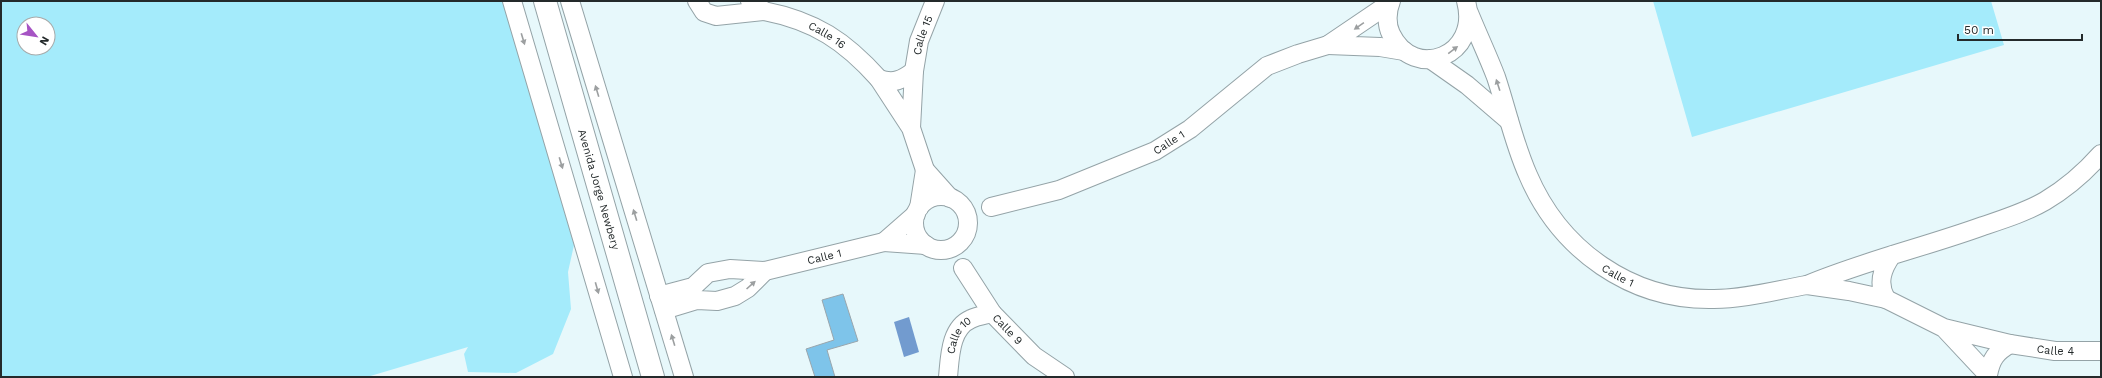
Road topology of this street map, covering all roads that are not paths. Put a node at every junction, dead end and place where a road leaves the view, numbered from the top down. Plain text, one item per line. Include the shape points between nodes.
1 (512, 1) edge
2 (545, 1) edge
3 (570, 1) edge
4 (698, 1) edge
5 (935, 1) edge
6 (1391, 2) edge
7 (757, 6) edge
8 (1467, 7) edge
9 (1328, 45) junction
10 (1404, 51) junction
11 (1430, 59) junction
12 (914, 71) junction
13 (880, 79) junction
14 (1510, 122) junction
15 (911, 128) junction
16 (2101, 154) edge
17 (925, 170) junction
18 (954, 199) junction
19 (991, 207) junction
20 (918, 211) junction
21 (965, 235) junction
22 (884, 242) junction
23 (929, 247) junction
24 (1892, 255) junction
25 (963, 268) junction
26 (765, 271) junction
27 (1807, 284) junction
28 (695, 294) junction
29 (1886, 299) junction
30 (662, 303) junction
31 (992, 313) junction
32 (1944, 328) junction
33 (2010, 344) junction
34 (2101, 351) edge
35 (1989, 376) edge
36 (623, 377) edge
37 (653, 377) edge
38 (684, 377) edge
39 (948, 377) edge
40 (1065, 377) edge

1 -> 36 street
2 - 37 main road, Avenida Jorge Newbery
30 -> 3 street
4 - 7 street, Calle 16 via 704,12 716,16
5 - 12 street, Calle 15 via 919,41
6 -> 9 street
6 - 10 street via 1389,29 1395,42
7 - 13 street, Calle 16 via 829,33 861,58
11 -> 8 street via 1443,56 1459,44 1468,27
14 -> 8 street, Calle 1 via 1496,77
9 - 10 street via 1380,47
9 - 19 street, Calle 1 via 1267,66 1190,129 1155,151 1059,190
10 - 11 street via 1416,57
11 - 14 street via 1468,85
12 - 13 street via 896,82
12 - 15 street, Calle 15
13 - 15 street, Calle 16
14 - 27 street, Calle 1 via 1527,175 1554,221 1574,244 1626,281 1678,297 1715,299
15 - 17 street
16 - 24 street via 2077,178 2044,201 1962,234
17 - 18 street
17 - 20 street
18 - 19 street
18 - 20 street via 944,196 930,199
18 - 21 street via 962,206 968,218
19 - 21 street
20 - 22 street
20 - 23 street via 915,228 921,240
21 - 23 street via 946,250
21 - 25 street
22 - 23 street
22 - 26 street, Calle 1
23 - 25 street
24 - 27 street
24 - 29 street via 1881,278 1882,292
25 - 31 street, Calle 9
28 -> 26 street via 717,301 735,296 748,288
26 - 28 street via 730,269 708,273
27 - 29 street
28 - 30 street
29 - 32 street
38 -> 30 street
31 - 39 street, Calle 10 via 971,319 957,332 953,341
31 - 40 street, Calle 9 via 1034,356
32 - 33 street, Calle 4
32 - 35 street
33 - 34 street, Calle 4 via 2055,351
33 - 35 street via 1995,355

